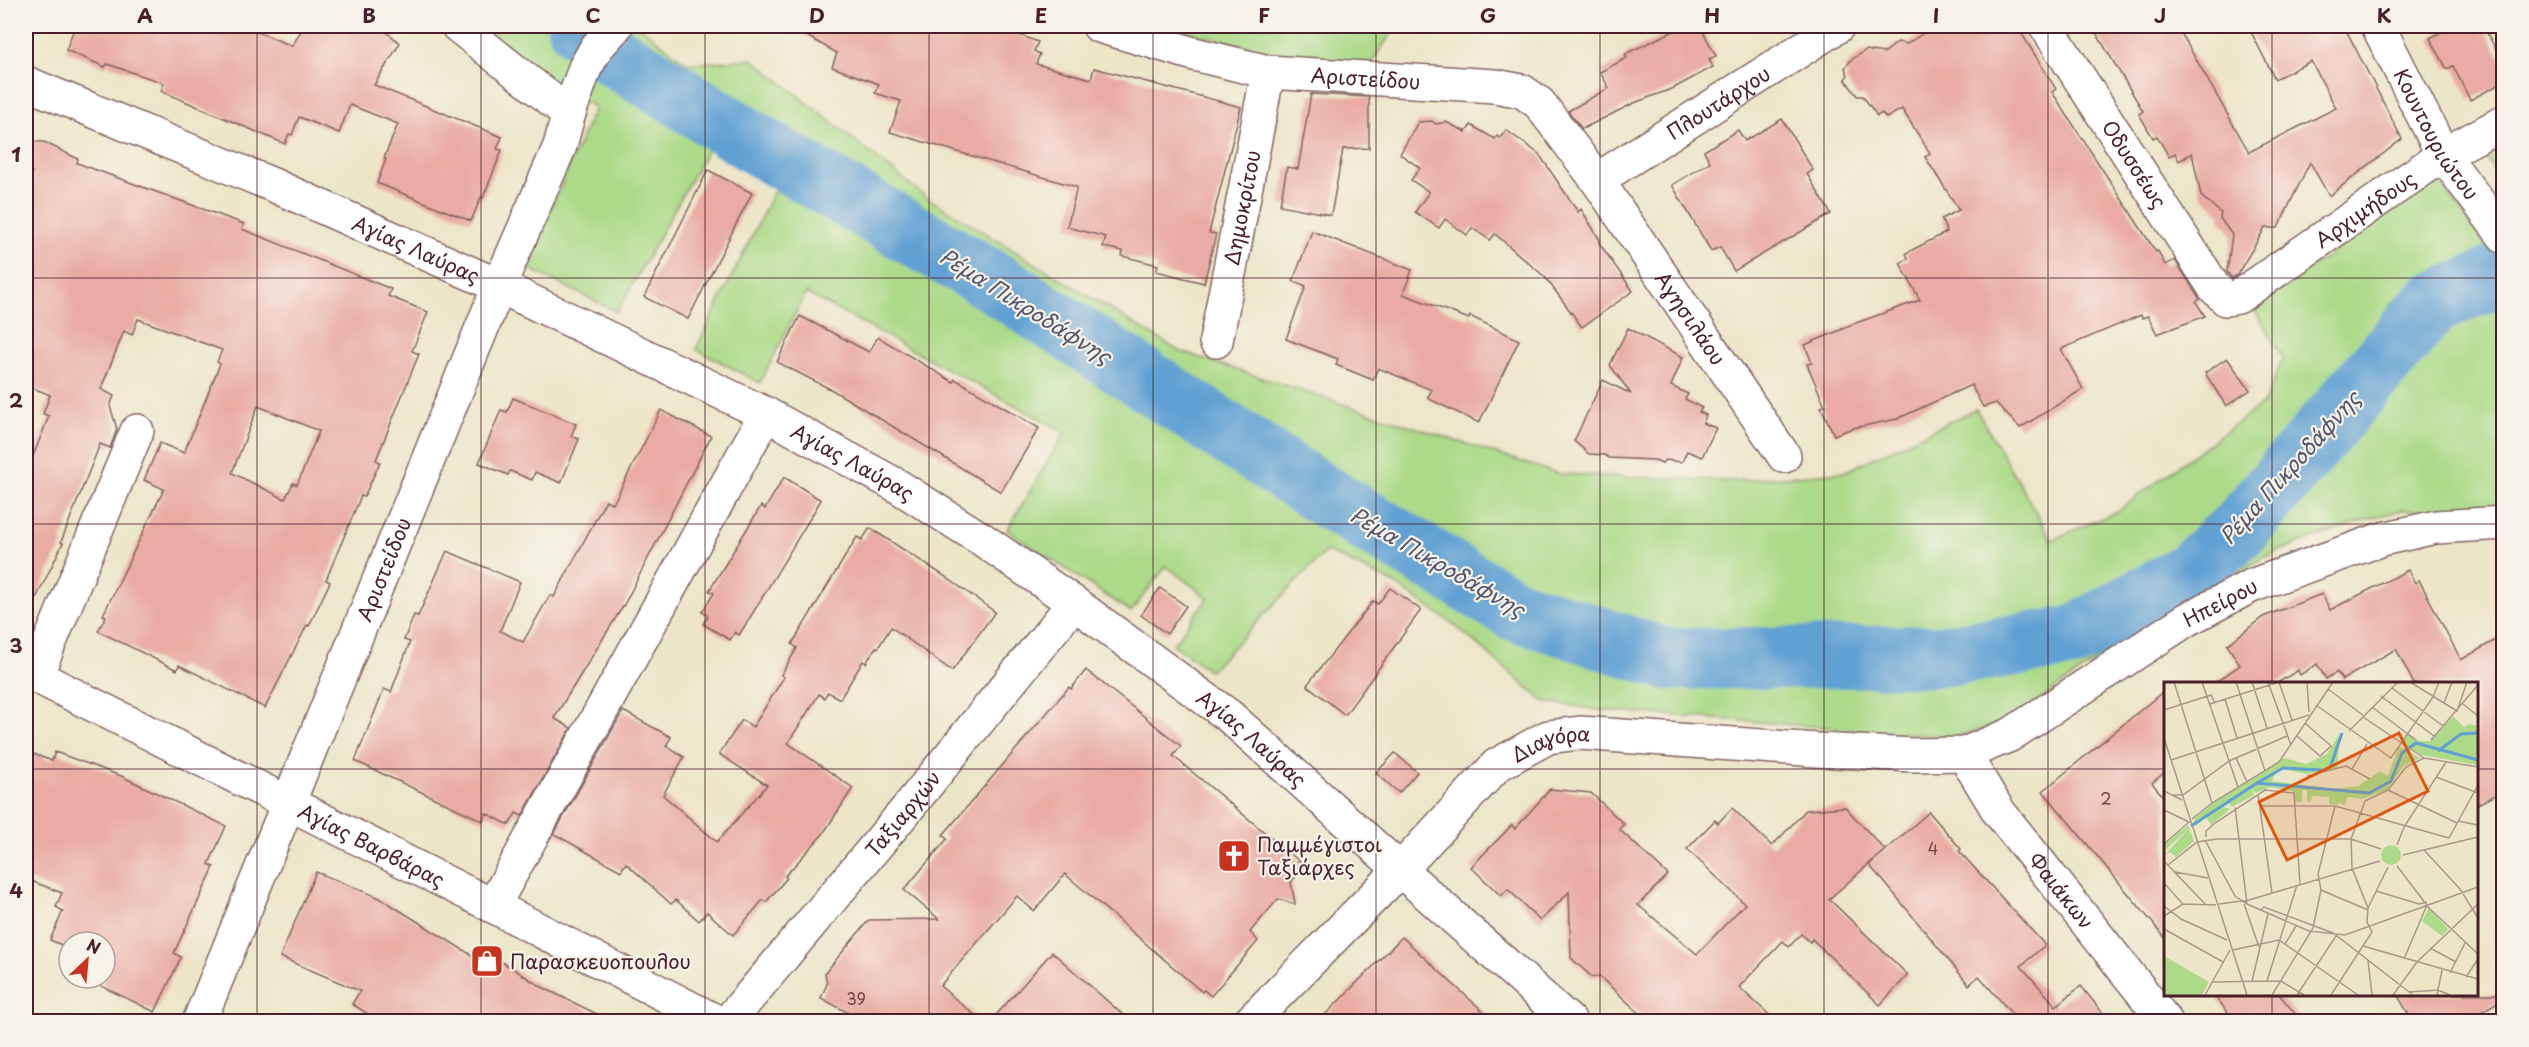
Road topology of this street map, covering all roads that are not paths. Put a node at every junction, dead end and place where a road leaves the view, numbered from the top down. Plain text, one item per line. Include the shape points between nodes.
1 (458, 26) edge
2 (1099, 26) edge
3 (1839, 26) edge
4 (2046, 26) edge
5 (2378, 26) edge
6 (615, 27) edge
7 (1268, 72) junction
8 (26, 83) edge
9 (568, 116) junction
10 (2504, 122) edge
11 (2444, 155) junction
12 (1597, 180) junction
13 (2498, 228) edge
14 (500, 286) junction
15 (2226, 299) joint
16 (1216, 341) dead end
17 (766, 414) junction
18 (137, 431) dead end
19 (1784, 456) dead end
20 (2504, 523) edge
21 (1074, 603) junction
22 (31, 674) edge
23 (1964, 754) junction
24 (289, 803) junction
25 (1401, 869) junction
26 (493, 906) junction
27 (198, 1022) edge
28 (717, 1022) edge
29 (728, 1022) edge
30 (1250, 1022) edge
31 (1570, 1022) edge
32 (2166, 1022) edge

1 - 9 street
2 - 7 street, Αριστείδου
3 - 12 street, Πλουτάρχου
4 - 15 street, Οδυσσέως
5 - 11 street, Κουντουριώτου
6 - 9 street, Αριστείδου via 585,68
7 - 12 street, Αριστείδου via 1522,91 1539,103
7 - 16 street, Δημοκρίτου
8 - 14 street, Αγίας Λαύρας via 273,185
9 - 14 street, Αριστείδου via 560,146
10 - 11 street, Αρχιμήδους
11 - 13 street, Κουντουριώτου
11 - 15 street, Αρχιμήδους via 2238,297
12 - 19 street, Αγησιλάου
14 - 17 street, Αγίας Λαύρας
14 - 24 street, Αριστείδου
17 - 21 street, Αγίας Λαύρας via 896,485
17 - 26 street
18 - 22 street
20 - 23 street, Ηπείρου via 2436,527 2382,539 2251,586 2186,620 2010,735
21 - 25 street, Αγίας Λαύρας via 1229,716
21 - 29 street, Ταξιαρχών
22 - 24 street, Αγίας Βαρβάρας
23 - 25 street, Διαγόρα via 1817,750 1580,733 1548,737 1497,765
23 - 32 street, Φαιάκων via 1999,812
24 - 26 street, Αγίας Βαρβάρας
24 - 27 street, Αριστείδου
25 - 30 street, Διαγόρα
25 - 31 street, Αγίας Λαύρας
26 - 28 street, Αγίας Βαρβάρας

